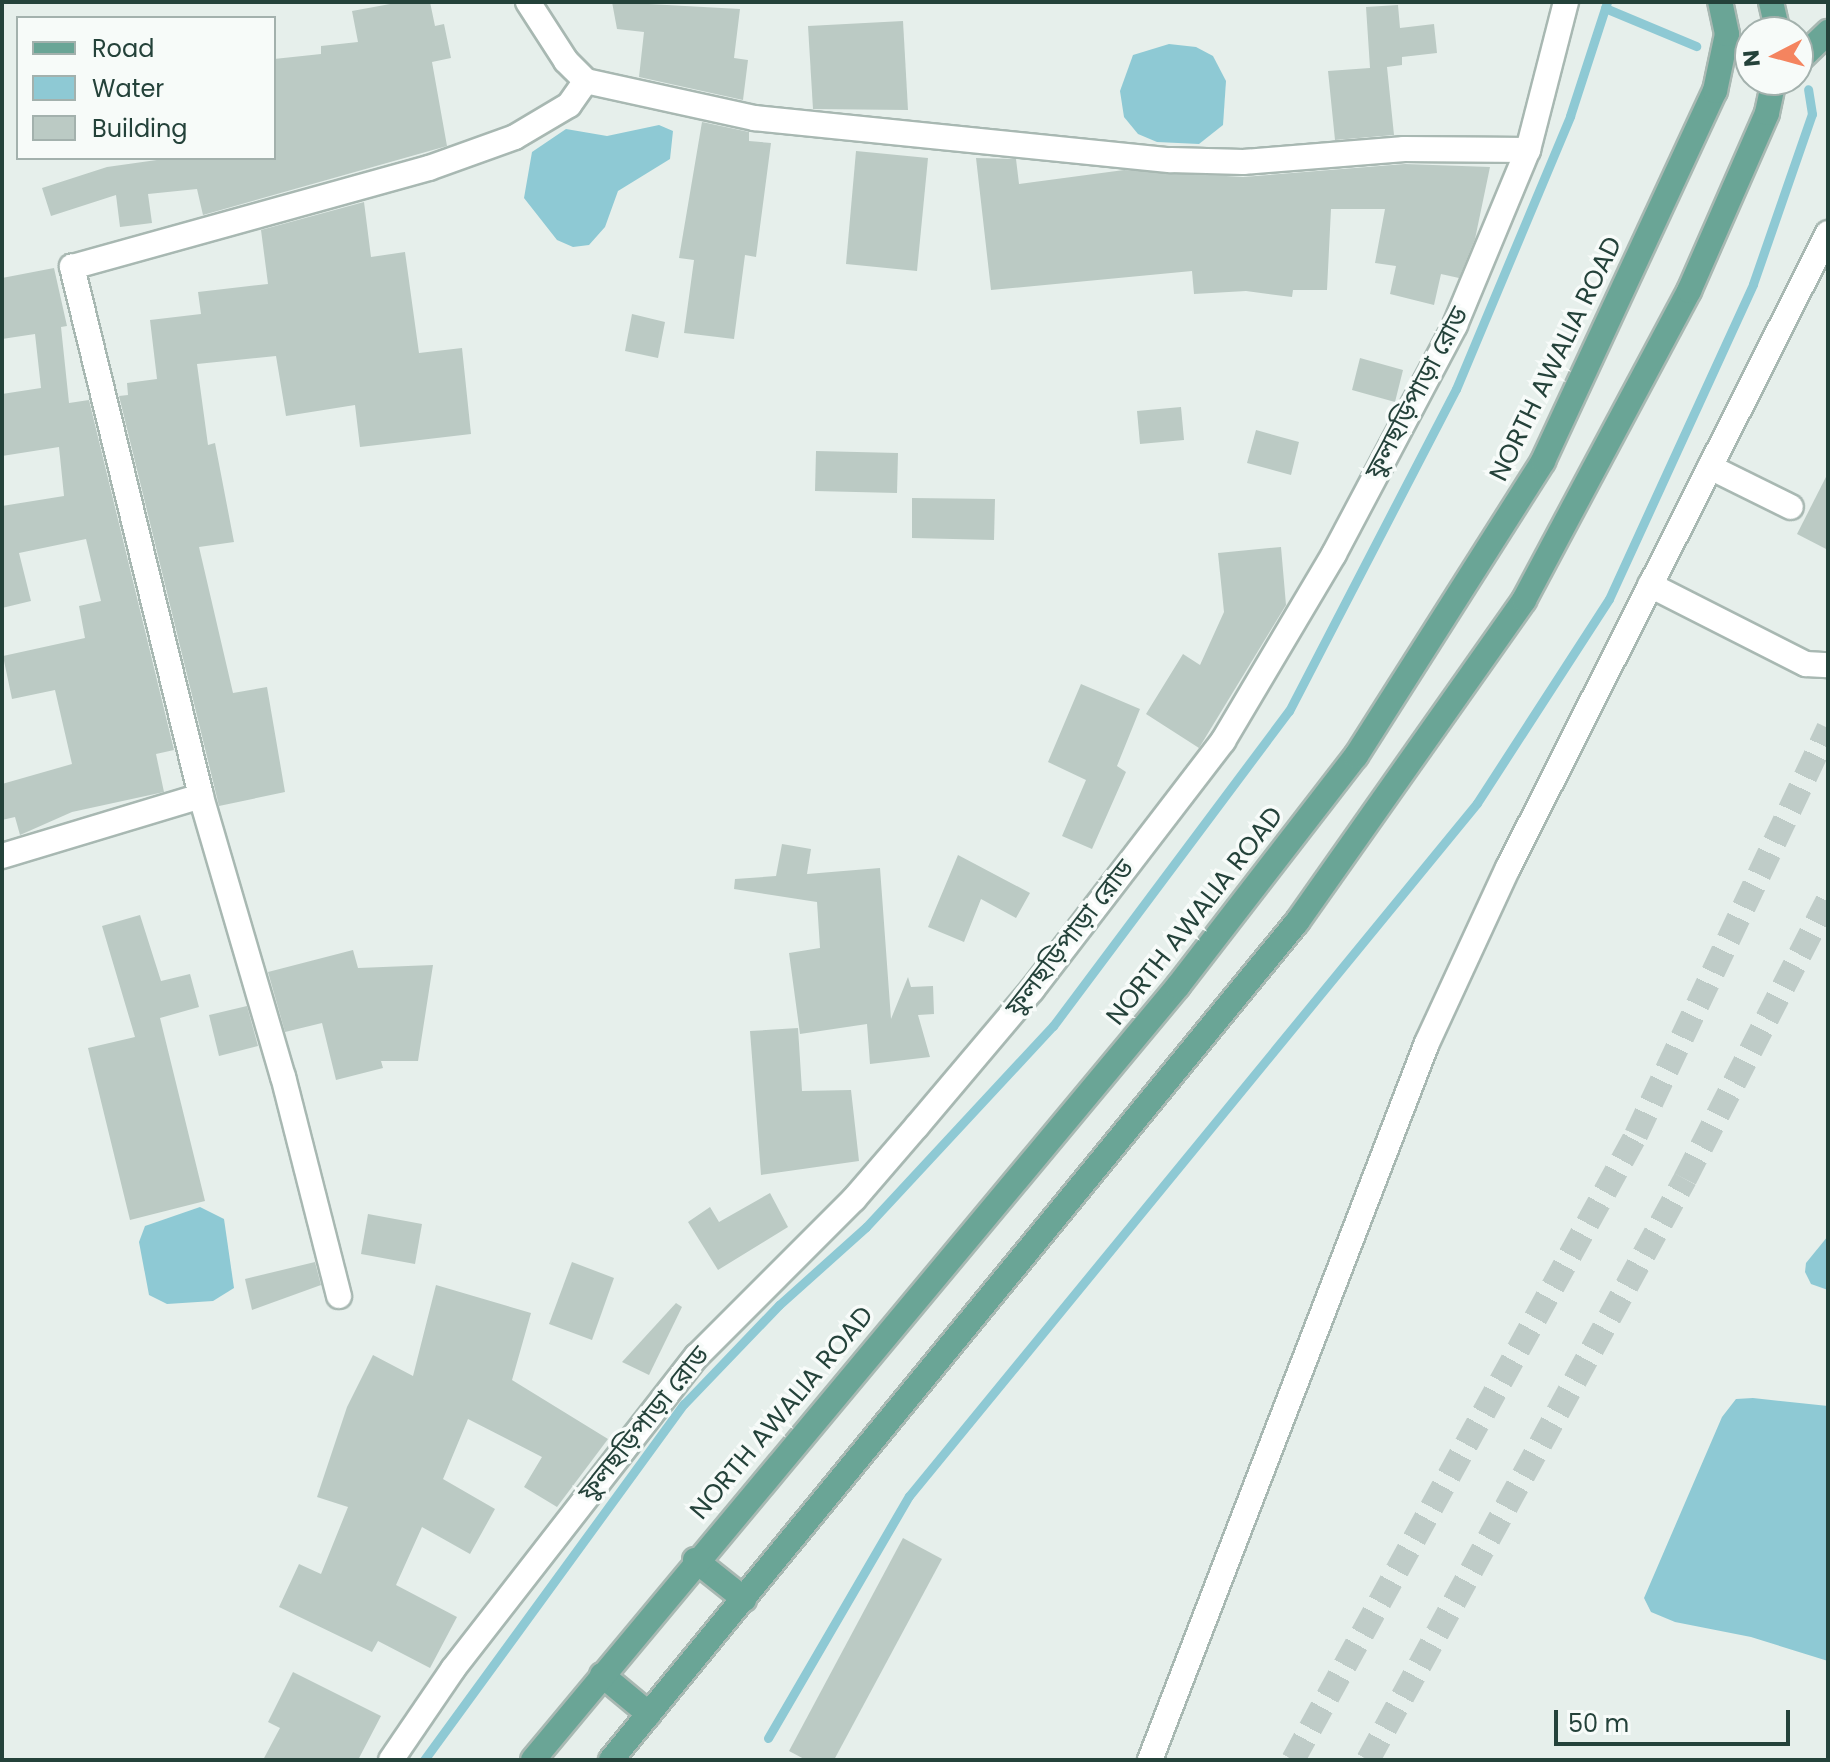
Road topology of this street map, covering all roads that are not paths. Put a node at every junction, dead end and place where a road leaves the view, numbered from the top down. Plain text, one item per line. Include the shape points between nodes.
1 (528, 2) edge
2 (1566, 2) edge
3 (1720, 2) edge
4 (586, 81) junction
5 (1771, 96) edge
6 (1777, 96) edge
7 (1767, 113) junction
8 (1528, 150) junction
9 (1828, 233) edge
10 (1710, 467) junction
11 (1791, 507) dead end
12 (1650, 585) junction
13 (1828, 665) edge
14 (201, 796) junction
15 (2, 856) edge
16 (339, 1296) dead end
17 (695, 1560) junction
18 (744, 1599) junction
19 (602, 1675) junction
20 (649, 1714) junction
21 (391, 1760) edge
22 (533, 1760) edge
23 (611, 1760) edge
24 (1150, 1760) edge

1 - 4 street via 566,61
2 - 8 street, ফুলছড়িপাড়া রোড
3 - 17 main road, NORTH AWALIA ROAD via 1727,34 1715,91 1543,461 1356,756 1178,986
4 - 8 street via 754,118 1171,160 1243,162 1404,149
4 - 14 street via 569,105 546,122 444,163 72,267
5 - 7 main road
6 - 7 main road
7 - 18 main road via 1689,291 1524,600 1297,922
8 - 21 street, ফুলছড়িপাড়া রোড via 1455,325 1334,554 1223,741 1032,990 917,1126 854,1199 697,1356 453,1669
9 - 10 street
10 - 11 street
10 - 12 street
12 - 13 street via 1806,664
12 - 24 street via 1427,1043
14 - 15 street
14 - 16 street via 283,1077
17 - 18 main road
17 - 19 main road, NORTH AWALIA ROAD
18 - 20 main road
19 - 20 main road
19 - 22 main road, NORTH AWALIA ROAD
20 - 23 main road

